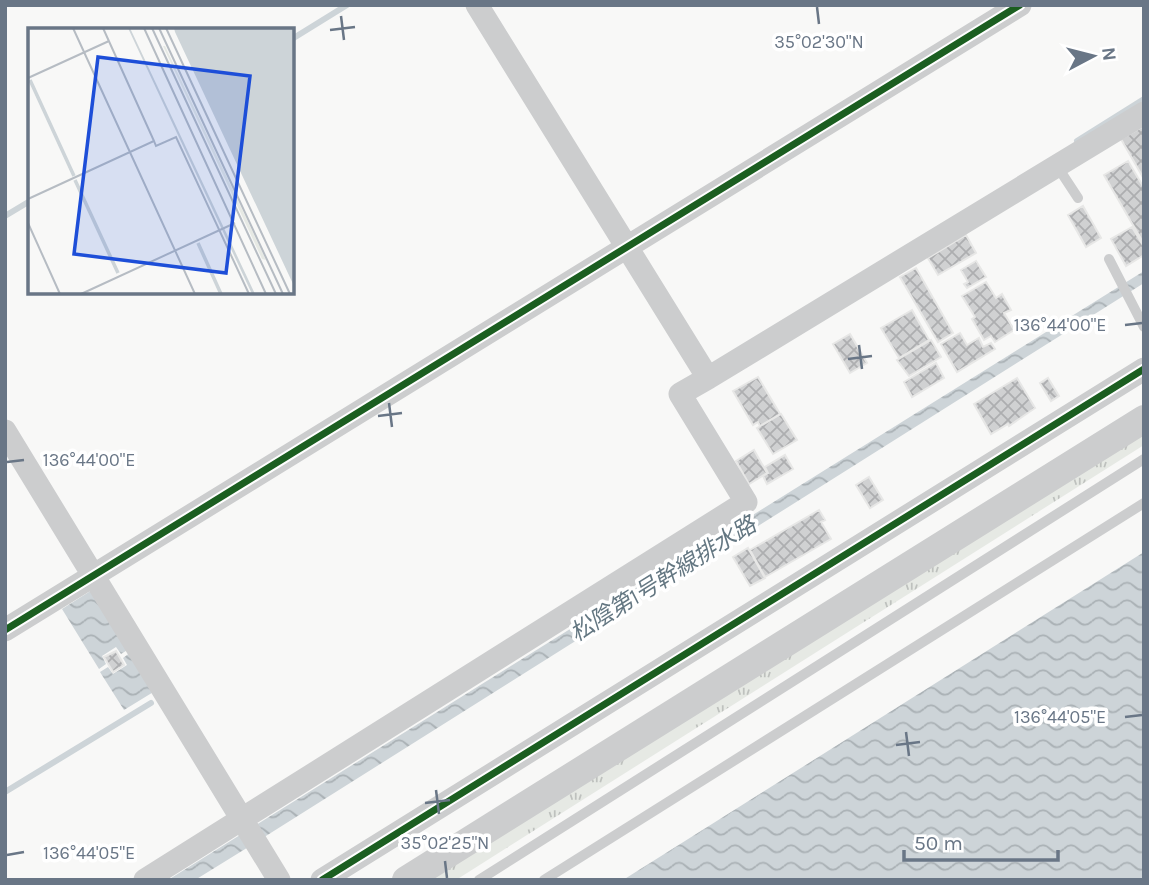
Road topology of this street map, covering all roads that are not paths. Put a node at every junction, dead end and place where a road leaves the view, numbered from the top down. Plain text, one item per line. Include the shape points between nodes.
1 (477, 5) edge
2 (1020, 5) edge
3 (1144, 113) edge
4 (1058, 166) junction
5 (1077, 198) dead end
6 (626, 247) junction
7 (1109, 259) dead end
8 (1144, 327) edge
9 (1144, 369) edge
10 (708, 378) junction
11 (1144, 419) edge
12 (5, 431) edge
13 (1144, 459) edge
14 (1144, 503) edge
15 (94, 575) junction
16 (5, 630) edge
17 (243, 818) junction
18 (145, 880) edge
19 (279, 880) edge
20 (322, 880) edge
21 (406, 880) edge
22 (479, 880) edge
23 (544, 880) edge

1 - 6 street
2 - 6 street
3 - 4 street
4 - 5 lane
4 - 10 street
6 - 10 street
6 - 15 street
7 - 8 lane
9 - 20 street
10 - 17 street via 680,394 746,502
11 - 21 street
12 - 15 street
13 - 22 lane
14 - 23 lane
15 - 16 street
15 - 17 street
17 - 18 street
17 - 19 street

